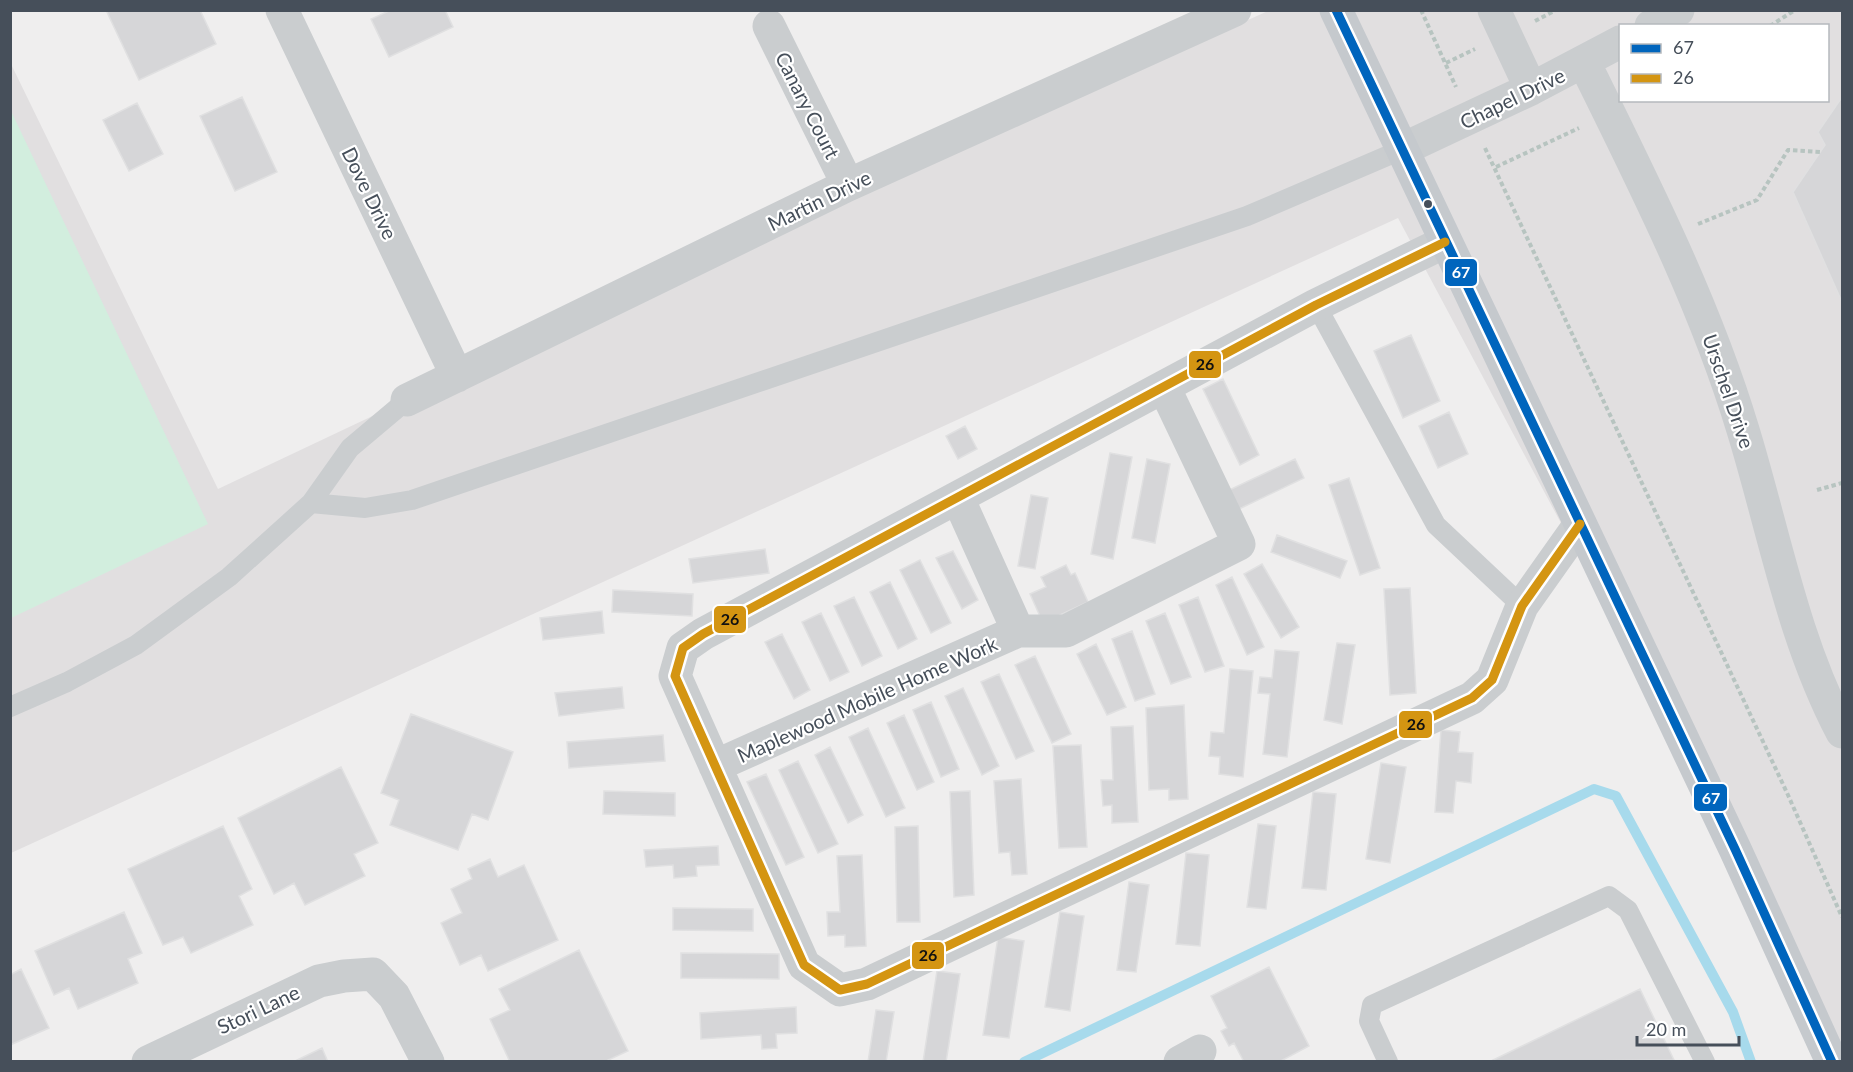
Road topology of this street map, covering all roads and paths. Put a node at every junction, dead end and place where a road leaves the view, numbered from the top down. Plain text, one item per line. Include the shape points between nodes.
1 (282, 10) edge
2 (1235, 10) edge
3 (1335, 10) edge
4 (1421, 10) edge
5 (1494, 10) edge
6 (1556, 10) edge
7 (1678, 10) edge
8 (1795, 10) edge
9 (1529, 24) dead end
10 (1654, 24) edge
11 (1773, 24) edge
12 (769, 26) dead end
13 (1619, 43) edge
14 (1478, 48) dead end
15 (1584, 62) junction
16 (1531, 89) junction
17 (1610, 114) junction
18 (1401, 150) junction
19 (1821, 152) dead end
20 (848, 185) junction
21 (1669, 237) junction
22 (1445, 242) junction
23 (1316, 305) junction
24 (457, 376) junction
25 (1164, 387) junction
26 (407, 399) joint
27 (1842, 483) edge
28 (1817, 490) dead end
29 (957, 498) junction
30 (311, 503) junction
31 (1580, 524) junction
32 (1522, 606) junction
33 (1018, 631) junction
34 (10, 707) edge
35 (1842, 732) edge
36 (715, 766) junction
37 (1842, 917) edge
38 (148, 1062) edge
39 (428, 1062) edge
40 (1388, 1062) edge
41 (1705, 1062) edge
42 (1832, 1062) edge

1 - 24 street, Dove Drive
2 - 20 street, Martin Drive
3 - 18 main road
4 - 14 path via 1446,63
5 - 16 street
6 - 9 path
7 - 10 street
8 - 11 path
12 - 20 street, Canary Court
13 - 15 street, Chapel Drive
15 - 16 street, Chapel Drive
15 - 17 street, Urschel Drive
16 - 18 street, Chapel Drive
17 - 21 street, Urschel Drive
17 - 37 path via 1496,168
18 - 22 main road
18 - 30 lane via 1247,216 412,500 365,508
19 - 21 path via 1788,150 1757,200
20 - 24 street, Martin Drive
21 - 35 street, Urschel Drive via 1695,293 1740,418 1786,588
22 - 23 street, Maplewood Mobile Home Work
22 - 31 main road
23 - 25 street, Maplewood Mobile Home Work
23 - 32 lane via 1436,525
24 - 26 street, Martin Drive
25 - 29 street, Maplewood Mobile Home Work
25 - 33 street, Maplewood Mobile Home Work via 1239,544 1066,631
26 - 30 lane via 350,448
27 - 28 path
29 - 33 street, Maplewood Mobile Home Work
29 - 36 street, Maplewood Mobile Home Work via 683,648 675,676
30 - 34 lane via 229,577 136,645
31 - 32 street, Maplewood Mobile Home Work
31 - 42 main road
32 - 36 street, Maplewood Mobile Home Work via 1492,680 1472,698 867,984 840,990 804,965
33 - 36 street, Maplewood Mobile Home Work
38 - 39 street, Stori Lane via 319,981 373,974 394,996
40 - 41 lane via 1369,1021 1372,1005 1609,896 1628,910

